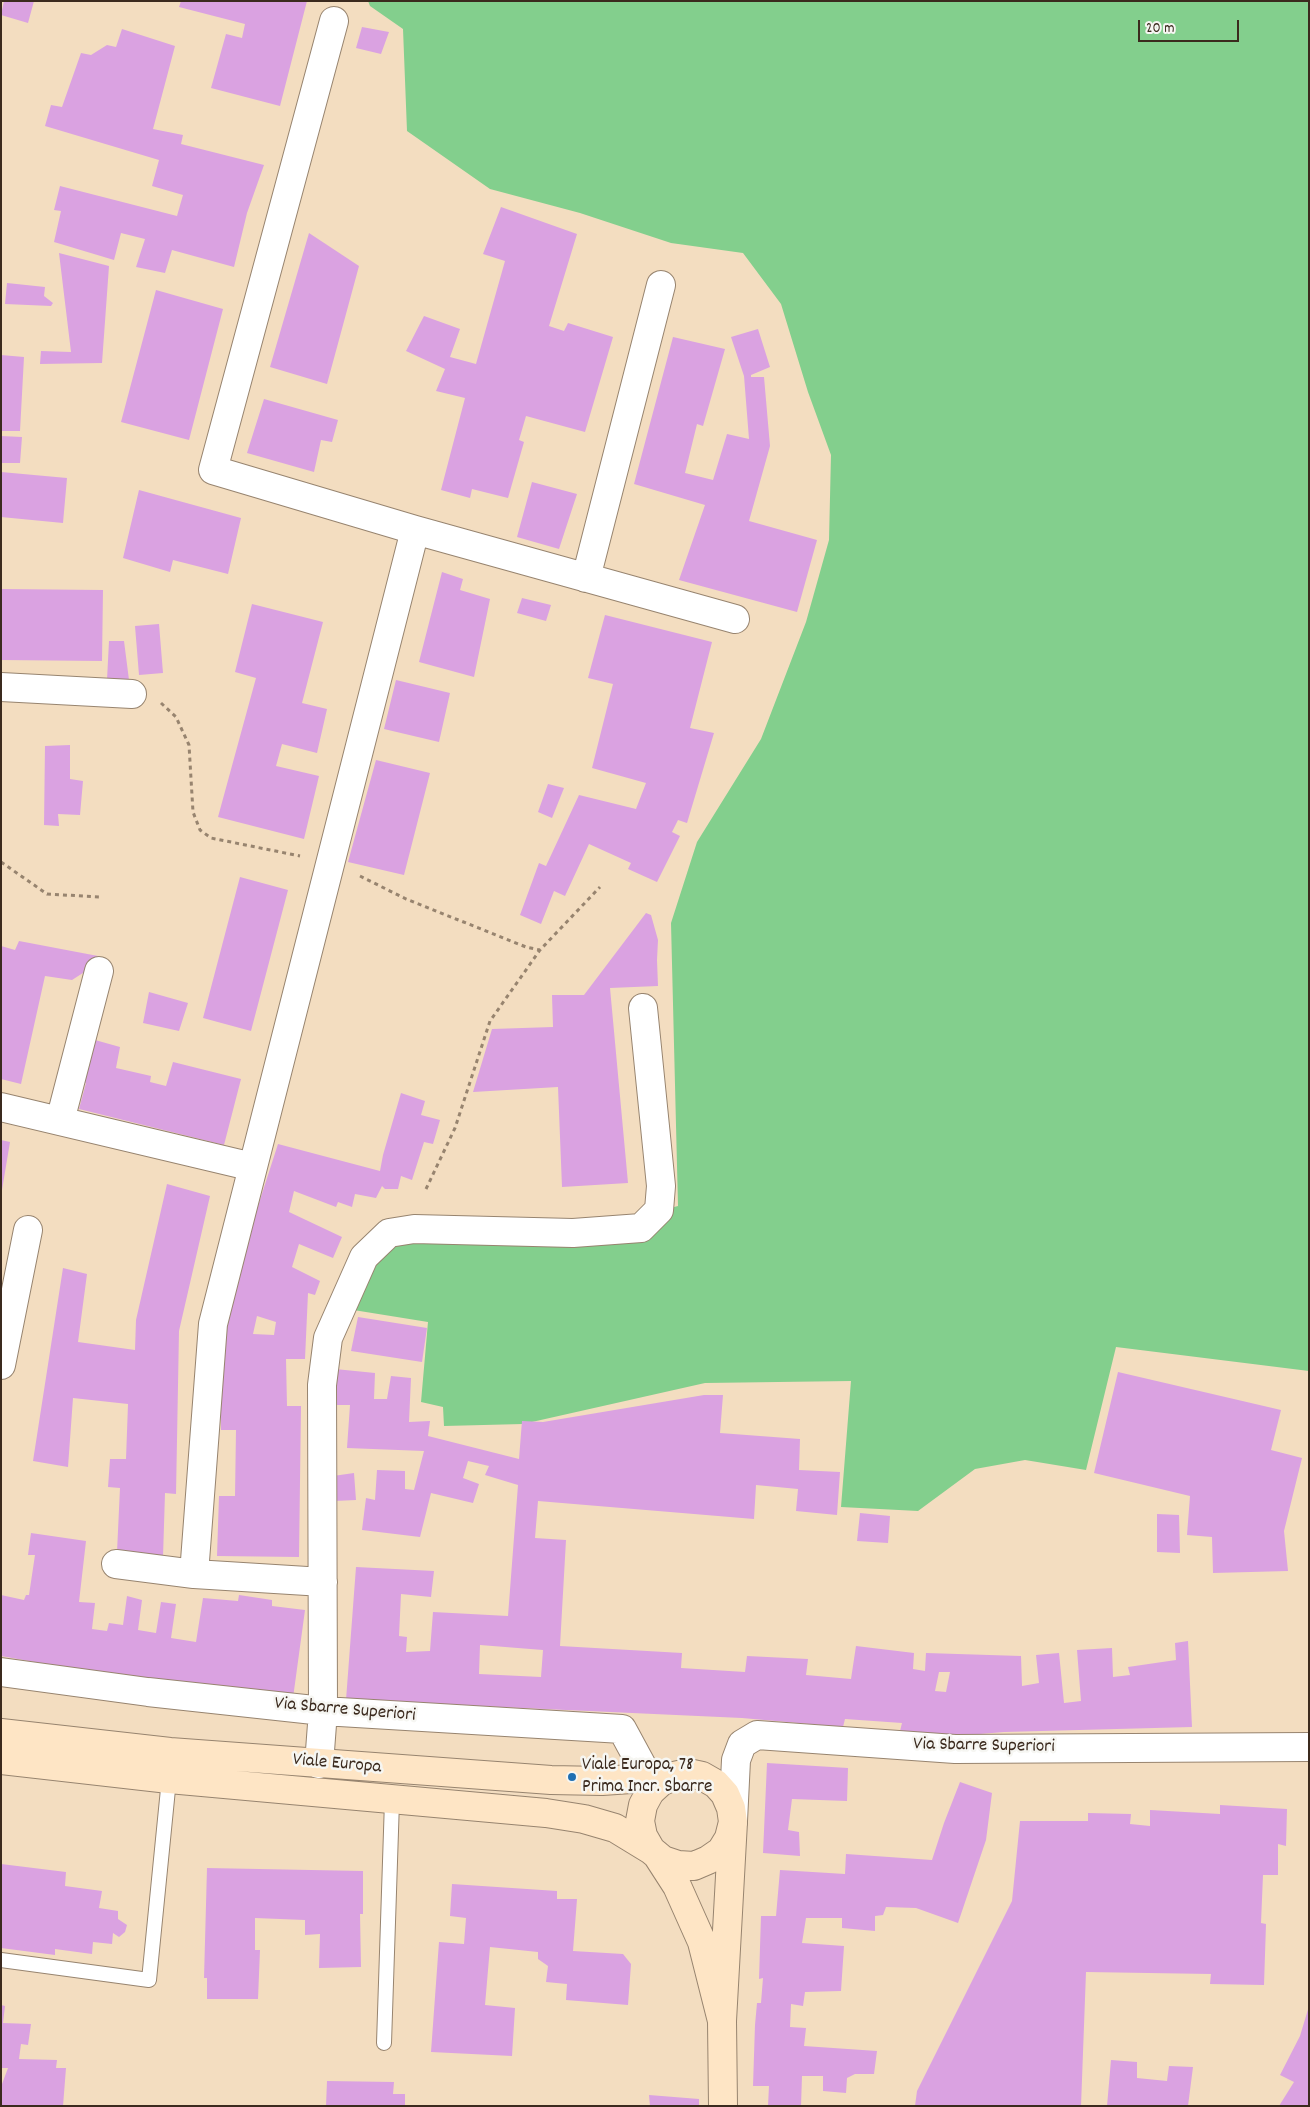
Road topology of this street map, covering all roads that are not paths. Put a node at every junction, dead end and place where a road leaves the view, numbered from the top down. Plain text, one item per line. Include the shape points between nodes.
1 (334, 21) dead end
2 (661, 285) dead end
3 (415, 530) junction
4 (586, 578) junction
5 (735, 619) dead end
6 (1, 687) edge
7 (132, 694) road end
8 (99, 971) dead end
9 (643, 1008) dead end
10 (1, 1107) edge
11 (60, 1122) junction
12 (253, 1167) junction
13 (28, 1230) dead end
14 (1, 1365) edge
15 (116, 1564) dead end
16 (194, 1574) junction
17 (323, 1582) junction
18 (1, 1672) edge
19 (323, 1711) junction
20 (1, 1733) edge
21 (1309, 1747) edge
22 (1, 1760) edge
23 (319, 1764) junction
24 (169, 1779) junction
25 (657, 1782) junction
26 (392, 1801) junction
27 (733, 1822) junction
28 (654, 1852) junction
29 (1, 1960) edge
30 (722, 2021) junction
31 (384, 2043) dead end
32 (723, 2106) edge

1 - 3 street via 213,470
2 - 4 street
3 - 4 street
3 - 12 street
4 - 5 street
6 - 7 street
8 - 11 street
9 - 17 street via 662,1186 659,1210 641,1228 573,1234 414,1229 389,1233 364,1257 328,1338 322,1385
10 - 11 street
11 - 12 street
12 - 16 street via 213,1324
13 - 14 street
15 - 16 street
16 - 17 street
17 - 19 street
18 - 19 street, Via Sbarre Superiori
19 - 23 street
19 - 25 street, Via Sbarre Superiori via 622,1729
20 - 23 main road, Viale Europa via 170,1752
21 - 27 street, Via Sbarre Superiori via 955,1749 757,1735 742,1744 736,1760
22 - 24 main road, Viale Europa
23 - 25 main road, Viale Europa via 551,1780
24 - 26 main road, Viale Europa
24 - 29 lane via 149,1980
25 - 27 main road via 688,1774 702,1776 725,1794 732,1808
25 - 28 main road via 643,1805 640,1821 643,1836
26 - 28 main road, Viale Europa via 584,1819 615,1828
26 - 31 lane
27 - 28 main road via 721,1851 694,1866 678,1866
27 - 30 main road
28 - 30 main road via 677,1886 702,1942
30 - 32 main road

